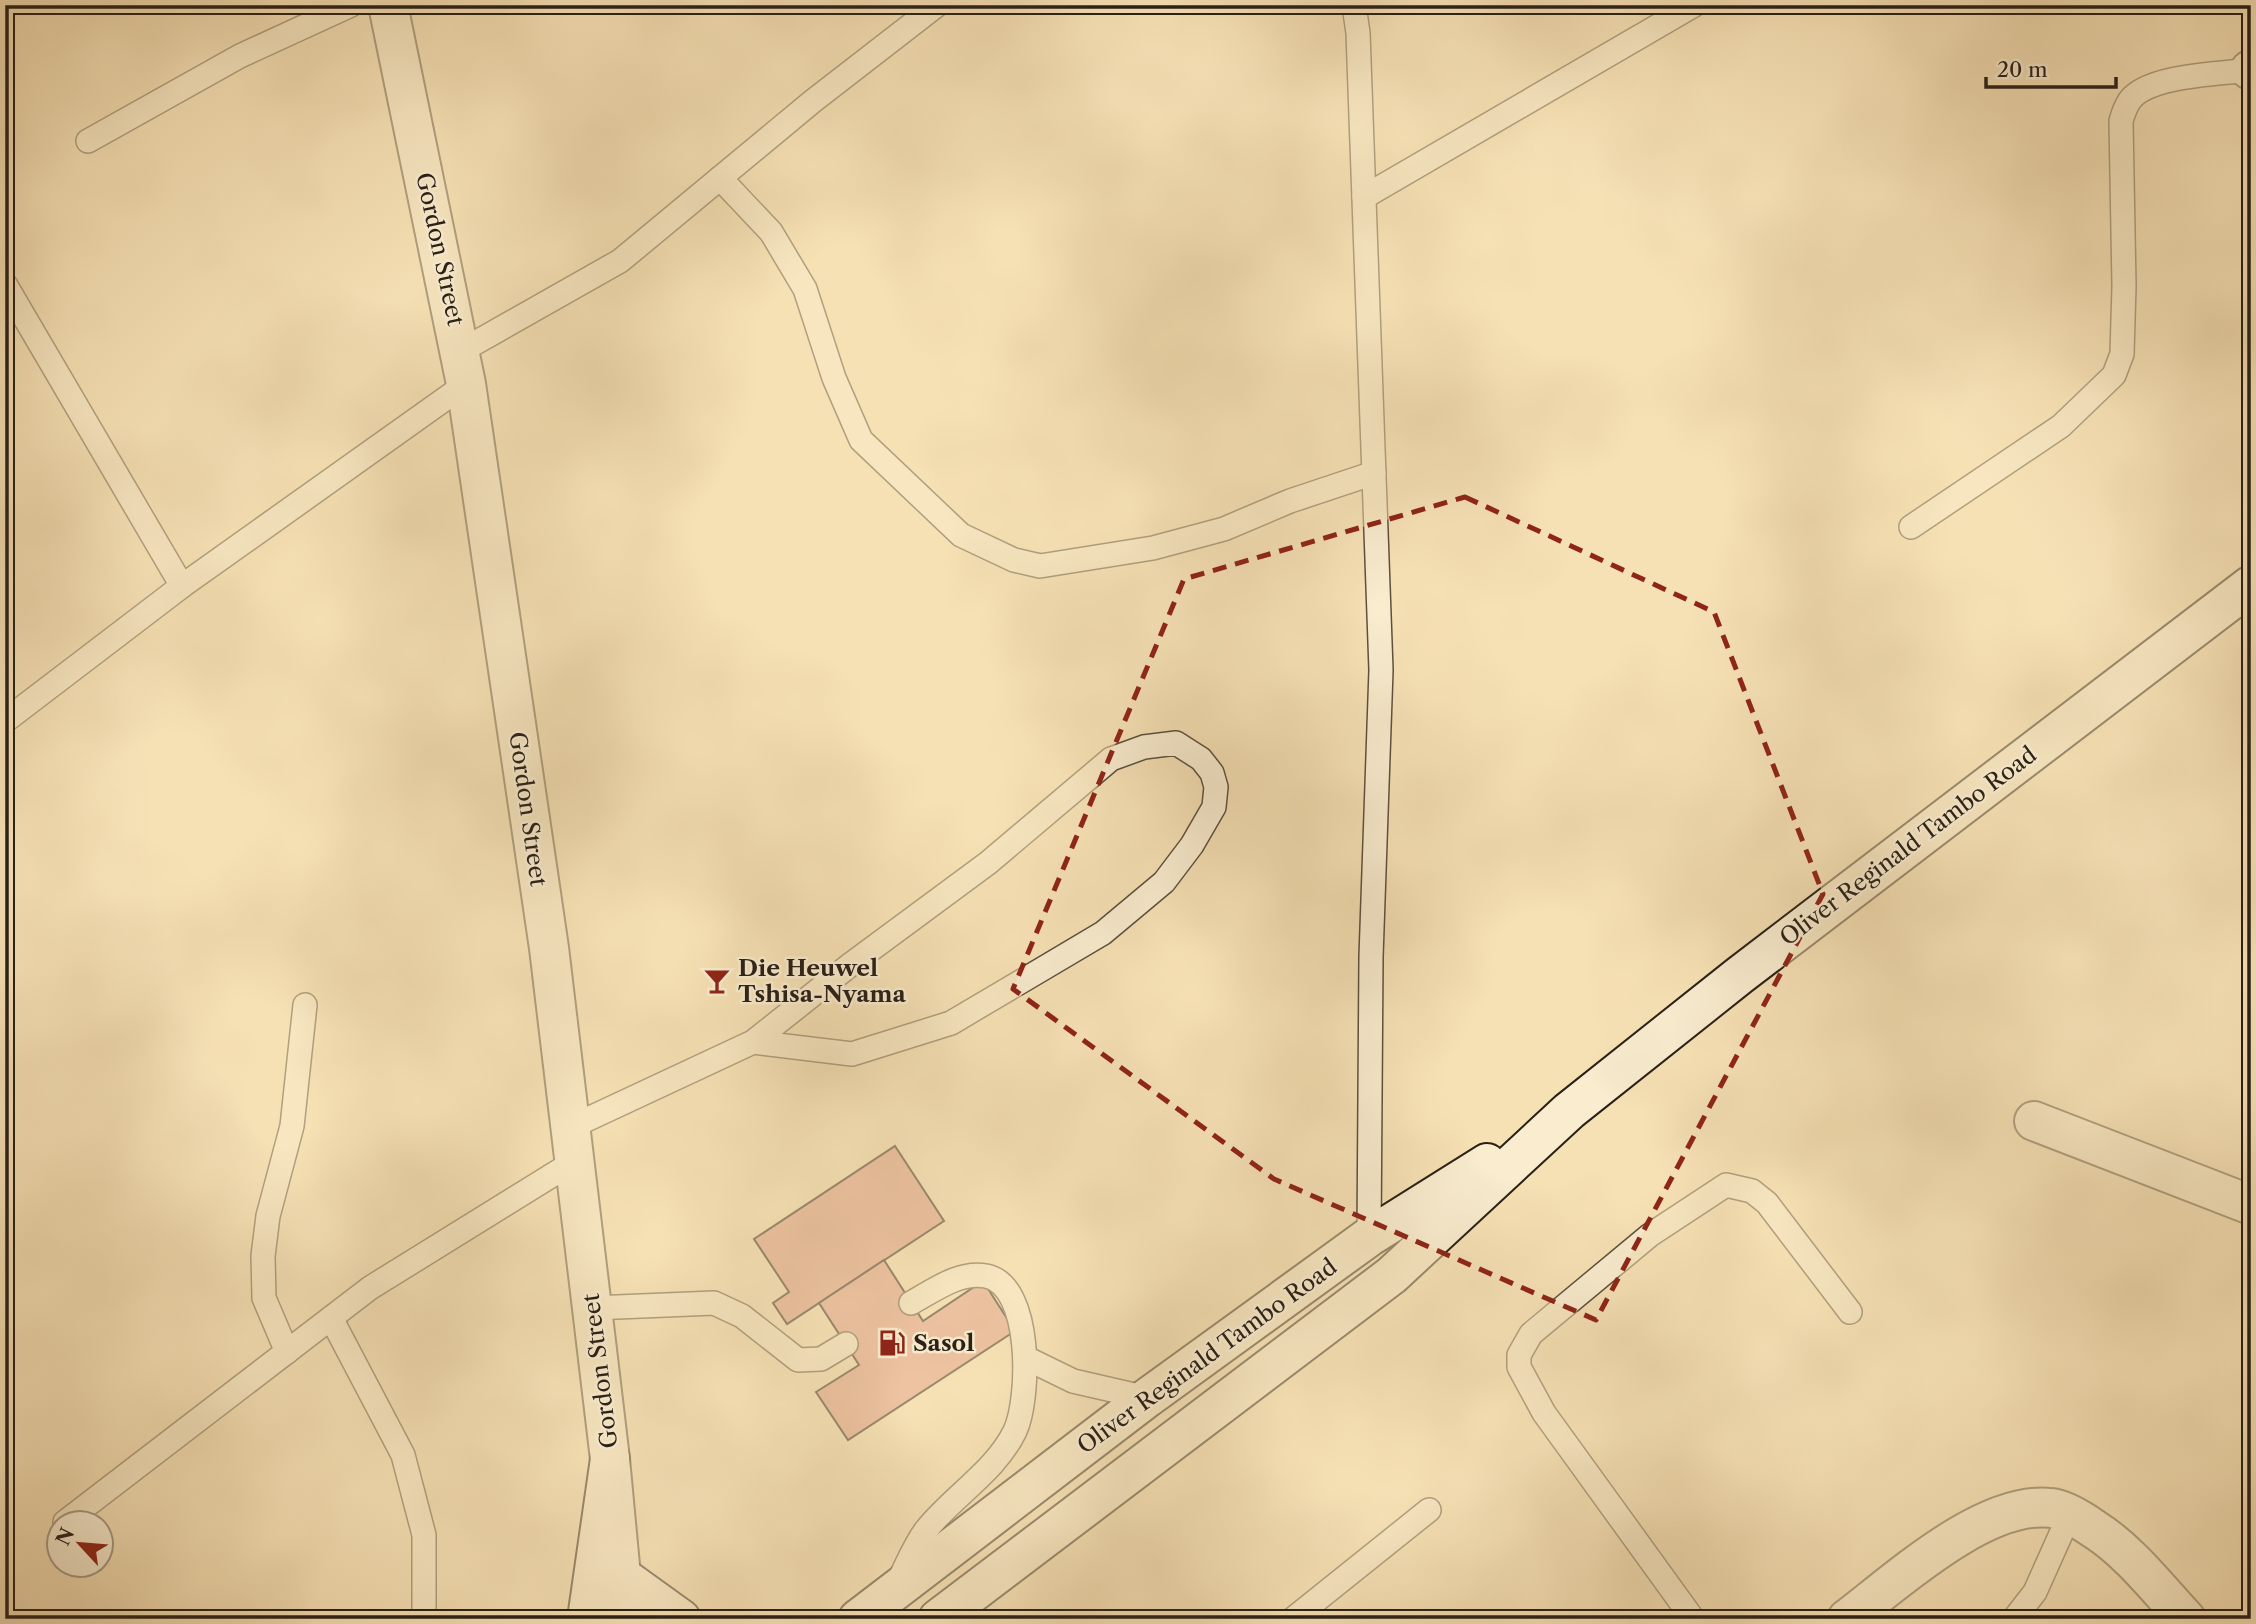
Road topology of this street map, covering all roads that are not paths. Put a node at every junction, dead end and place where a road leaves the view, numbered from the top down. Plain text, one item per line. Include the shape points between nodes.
1 (351, 5) edge
2 (388, 5) edge
3 (937, 5) edge
4 (1354, 5) edge
5 (1694, 5) edge
6 (2251, 70) edge
7 (88, 141) dead end
8 (720, 178) junction
9 (1364, 197) junction
10 (5, 284) edge
11 (464, 368) junction
12 (1374, 473) junction
13 (1910, 527) dead end
14 (2251, 585) edge
15 (182, 586) junction
16 (5, 721) edge
17 (305, 1005) dead end
18 (753, 1042) junction
19 (1569, 1111) junction
20 (2034, 1121) dead end
21 (573, 1144) junction
22 (2251, 1205) edge
23 (1369, 1237) junction
24 (911, 1303) dead end
25 (593, 1308) junction
26 (1850, 1312) dead end
27 (331, 1318) junction
28 (845, 1344) dead end
29 (287, 1352) junction
30 (1027, 1358) junction
31 (1147, 1398) junction
32 (610, 1459) junction
33 (85, 1508) edge
34 (1429, 1510) dead end
35 (2060, 1512) junction
36 (620, 1575) junction
37 (895, 1590) junction
38 (424, 1619) edge
39 (587, 1619) edge
40 (625, 1619) edge
41 (681, 1619) edge
42 (858, 1619) edge
43 (938, 1619) edge
44 (1293, 1619) edge
45 (1693, 1619) edge
46 (1847, 1619) edge
47 (2014, 1619) edge
48 (2186, 1619) edge

1 - 7 lane via 240,56
2 - 11 main road, Gordon Street
3 - 8 lane
4 - 9 lane
5 - 9 lane
6 - 13 lane via 2164,82 2143,89 2130,100 2121,121 2124,300 2122,354 2114,375 2061,426
8 - 11 lane via 620,261
8 - 12 lane via 771,232 805,289 834,379 861,440 961,535 1014,560 1040,566 1153,548 1224,529 1290,500
9 - 12 lane
10 - 15 lane
11 - 15 lane
11 - 21 main road, Gordon Street
12 - 23 lane via 1381,670 1371,957
14 - 19 main road, Oliver Reginald Tambo Road
15 - 16 lane
17 - 29 lane via 292,1126 268,1216 263,1256 264,1298
18 - 18 lane via 988,863 1111,759 1144,747 1176,743 1201,759 1212,773 1214,807 1164,882 1103,933 951,1023 852,1054
18 - 21 lane
19 - 23 main road, Oliver Reginald Tambo Road
19 - 43 main road, Oliver Reginald Tambo Road via 1392,1275
20 - 22 main road
21 - 25 main road, Gordon Street
21 - 27 lane
23 - 31 main road, Oliver Reginald Tambo Road
24 - 30 lane via 956,1279 986,1276 999,1283 1017,1306
25 - 28 lane via 714,1303 742,1316 798,1360 821,1359
25 - 32 main road, Gordon Street
26 - 45 lane via 1767,1203 1752,1191 1726,1185 1650,1235 1531,1334 1519,1355 1519,1367 1544,1413
27 - 29 lane
27 - 38 lane via 403,1455 424,1535
29 - 33 lane
30 - 31 lane via 1073,1381
30 - 37 lane via 1017,1427 1004,1452 927,1529
31 - 37 main road, Oliver Reginald Tambo Road
32 - 36 main road, Gordon Street
32 - 39 main road
34 - 44 lane
35 - 46 main road via 2012,1512 1975,1527 1936,1550
35 - 47 lane via 2035,1592
35 - 48 main road via 2095,1529
36 - 40 main road, Gordon Street
36 - 41 main road
37 - 42 main road, Oliver Reginald Tambo Road

